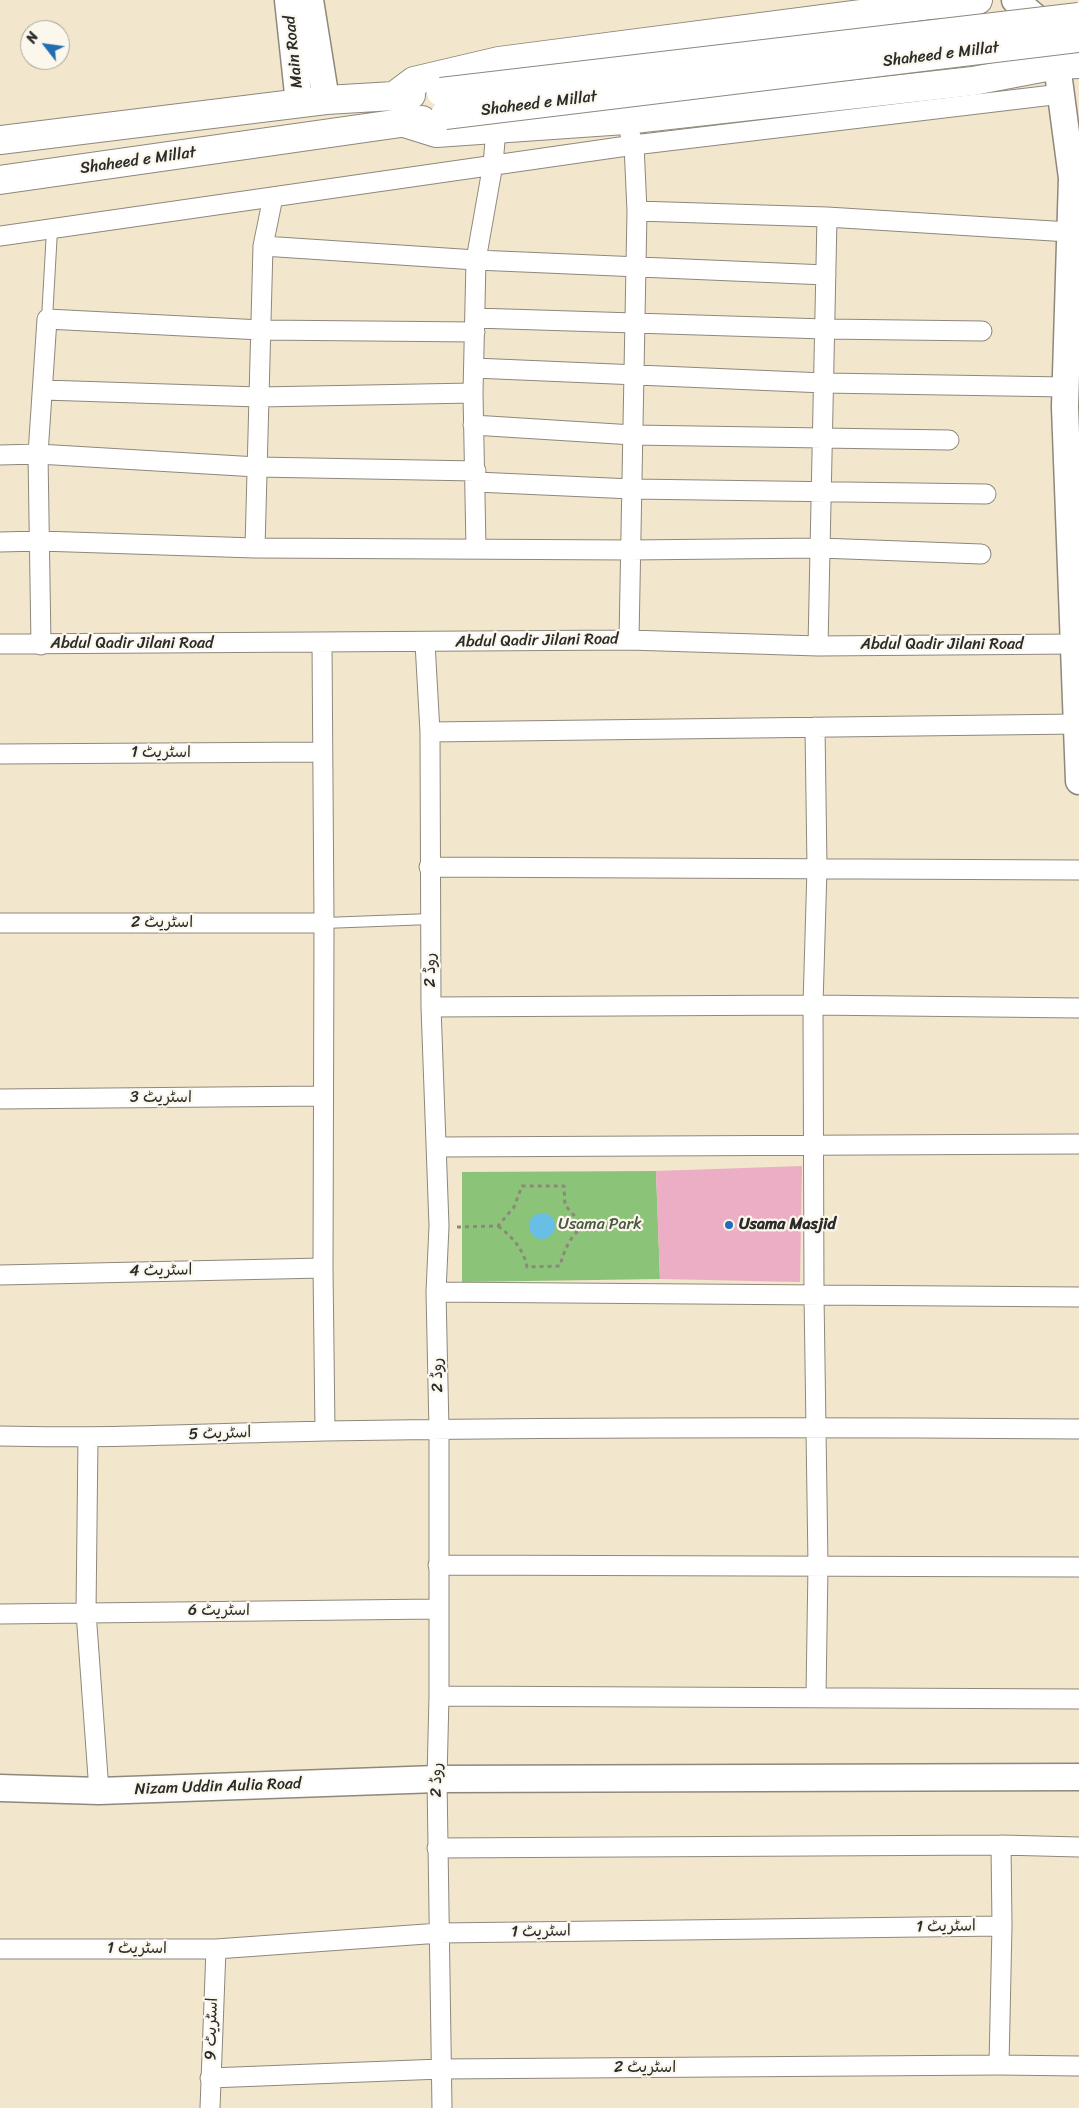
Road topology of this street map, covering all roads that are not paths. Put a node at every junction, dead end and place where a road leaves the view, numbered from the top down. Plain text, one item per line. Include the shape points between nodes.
1 (288, 0) edge
2 (310, 0) edge
3 (1015, 0) edge
4 (974, 2) edge
5 (929, 3) edge
6 (1079, 17) edge
7 (1079, 38) edge
8 (305, 46) junction
9 (1068, 64) edge
10 (972, 81) junction
11 (1061, 94) junction
12 (394, 96) junction
13 (326, 100) junction
14 (299, 103) junction
15 (443, 104) junction
16 (404, 123) junction
17 (496, 130) junction
18 (630, 132) junction
19 (0, 140) edge
20 (493, 164) junction
21 (1075, 178) edge
22 (0, 180) edge
23 (273, 198) junction
24 (636, 211) junction
25 (827, 217) junction
26 (52, 230) junction
27 (1069, 232) junction
28 (0, 236) edge
29 (263, 246) junction
30 (476, 260) junction
31 (635, 268) junction
32 (826, 275) junction
33 (1073, 307) edge
34 (47, 319) junction
35 (635, 324) junction
36 (475, 325) junction
37 (825, 329) junction
38 (261, 330) junction
39 (982, 331) dead end
40 (474, 368) junction
41 (635, 376) junction
42 (824, 383) junction
43 (1065, 387) junction
44 (44, 390) junction
45 (473, 393) junction
46 (259, 397) junction
47 (473, 425) junction
48 (633, 435) junction
49 (822, 438) junction
50 (949, 440) dead end
51 (38, 454) junction
52 (0, 455) edge
53 (1073, 463) edge
54 (257, 466) junction
55 (476, 477) junction
56 (632, 490) junction
57 (821, 491) junction
58 (986, 494) dead end
59 (40, 541) junction
60 (0, 542) edge
61 (255, 548) junction
62 (476, 548) junction
63 (820, 548) junction
64 (630, 550) junction
65 (981, 554) dead end
66 (630, 640) junction
67 (322, 643) junction
68 (425, 643) junction
69 (0, 644) edge
70 (42, 644) junction
71 (818, 646) junction
72 (1076, 651) edge
73 (1077, 724) junction
74 (815, 727) junction
75 (430, 732) junction
76 (321, 752) junction
77 (0, 754) edge
78 (1078, 755) edge
79 (1079, 781) edge
80 (429, 867) junction
81 (817, 868) junction
82 (1079, 870) edge
83 (431, 919) junction
84 (0, 923) edge
85 (324, 923) junction
86 (814, 1005) junction
87 (431, 1007) junction
88 (1079, 1008) edge
89 (323, 1096) junction
90 (0, 1099) edge
91 (814, 1144) junction
92 (1079, 1144) edge
93 (438, 1147) junction
94 (323, 1268) junction
95 (0, 1275) edge
96 (436, 1292) junction
97 (814, 1295) junction
98 (1079, 1297) edge
99 (814, 1427) junction
100 (1079, 1429) edge
101 (439, 1430) junction
102 (325, 1431) junction
103 (0, 1436) edge
104 (88, 1438) junction
105 (438, 1565) junction
106 (818, 1565) junction
107 (1079, 1567) edge
108 (437, 1609) junction
109 (86, 1612) junction
110 (0, 1614) edge
111 (439, 1696) junction
112 (816, 1696) junction
113 (1079, 1699) edge
114 (1079, 1777) edge
115 (436, 1779) junction
116 (0, 1788) edge
117 (99, 1791) junction
118 (1001, 1845) junction
119 (1079, 1847) edge
120 (437, 1848) junction
121 (1002, 1926) junction
122 (440, 1933) junction
123 (0, 1949) edge
124 (216, 1949) junction
125 (998, 2065) junction
126 (1079, 2066) edge
127 (441, 2069) junction
128 (210, 2078) junction
129 (210, 2108) edge
130 (442, 2108) edge

1 - 8 main road, Main Road
2 - 8 main road, Main Road
3 - 9 main road via 1045,28
4 - 5 main road
4 - 10 main road via 994,40 990,64
5 - 12 main road via 499,61 414,81
6 - 9 main road via 1071,28
6 - 15 main road, Shaheed e Millat, bridge
7 - 15 main road, Shaheed e Millat, bridge
8 - 13 main road, Main Road
8 - 14 main road, Main Road
9 - 10 main road
9 - 11 main road
10 - 18 main road
11 - 18 street
11 - 21 main road
12 - 13 main road, Shaheed e Millat
12 - 15 main road, Shaheed e Millat
13 - 14 main road, Shaheed e Millat
14 - 19 main road, Shaheed e Millat
15 - 16 main road, Shaheed e Millat
16 - 17 main road via 436,133
16 - 22 main road, Shaheed e Millat
17 - 18 main road
17 - 20 street
18 - 20 street
18 - 24 street
20 - 23 street
20 - 30 street
21 - 27 main road
23 - 26 street
23 - 29 street
24 - 25 street
24 - 31 street
25 - 27 street
25 - 32 street
26 - 28 street
26 - 34 lane
27 - 33 main road
29 - 30 street
29 - 38 street
30 - 31 street
30 - 36 street
31 - 32 street
31 - 35 street
32 - 37 street
33 - 43 main road
34 - 38 street
34 - 44 street
35 - 36 street
35 - 37 street
35 - 41 street
36 - 38 street
36 - 40 street
37 - 39 street
37 - 42 street
38 - 46 street
40 - 41 street
40 - 45 street
41 - 42 street
41 - 48 street
42 - 43 street
42 - 49 street
43 - 53 main road
44 - 46 street
44 - 51 street
45 - 46 street
45 - 47 street
46 - 54 street
47 - 48 street
47 - 55 street
48 - 49 street
48 - 56 street
49 - 50 street
49 - 57 street
51 - 52 street
51 - 54 street
51 - 59 street
53 - 72 main road
54 - 55 street
54 - 61 street
55 - 56 street
55 - 62 street
56 - 57 street
56 - 64 street
57 - 58 street
57 - 63 street
59 - 60 street
59 - 61 street
59 - 70 street
61 - 62 street
62 - 64 street
63 - 64 street
63 - 65 street
63 - 71 street
64 - 66 street
66 - 68 street, Abdul Qadir Jilani Road
66 - 71 street, Abdul Qadir Jilani Road
67 - 68 street, Abdul Qadir Jilani Road
67 - 70 street, Abdul Qadir Jilani Road
67 - 76 street
68 - 75 street, روڈ 2
69 - 70 street, Abdul Qadir Jilani Road
71 - 72 street, Abdul Qadir Jilani Road
72 - 73 main road
73 - 74 street
73 - 78 main road
74 - 75 street
74 - 81 street
75 - 80 street, روڈ 2
76 - 77 street, اسٹریٹ 1
76 - 85 street
78 - 79 main road
80 - 81 street
80 - 83 street, روڈ 2
81 - 82 street
81 - 86 street
83 - 85 lane
83 - 87 street, روڈ 2
84 - 85 street, اسٹریٹ 2
85 - 89 street
86 - 87 street
86 - 88 street
86 - 91 street
87 - 93 street, روڈ 2
89 - 90 street, اسٹریٹ 3
89 - 94 street
91 - 92 street
91 - 93 street
91 - 97 street
93 - 96 street, روڈ 2
94 - 95 street, اسٹریٹ 4
94 - 102 street
96 - 97 street
96 - 101 street, روڈ 2
97 - 98 street
97 - 99 street
99 - 100 street, اسٹریٹ 5
99 - 101 street, اسٹریٹ 5
99 - 106 street
101 - 102 street, اسٹریٹ 5
101 - 105 street, روڈ 2
102 - 104 street, اسٹریٹ 5
103 - 104 street, اسٹریٹ 5
104 - 109 street
105 - 106 street
105 - 108 street, روڈ 2
106 - 107 street
106 - 112 street
108 - 109 street, اسٹریٹ 6
108 - 111 street, روڈ 2
109 - 110 street, اسٹریٹ 6
109 - 117 street
111 - 112 street
111 - 115 street, روڈ 2
112 - 113 street
114 - 115 main road, Nizam Uddin Aulia Road
115 - 117 main road, Nizam Uddin Aulia Road
115 - 120 street, روڈ 2
116 - 117 main road, Nizam Uddin Aulia Road
118 - 119 street
118 - 120 street
118 - 121 street
120 - 122 street, روڈ 2
121 - 122 street, اسٹریٹ 1
121 - 125 street
122 - 124 street, اسٹریٹ 1
122 - 127 street, روڈ 2
123 - 124 street, اسٹریٹ 1
124 - 128 street, اسٹریٹ 9
125 - 126 street, اسٹریٹ 2
125 - 127 street, اسٹریٹ 2
127 - 128 street, اسٹریٹ 2
127 - 130 street, روڈ 2
128 - 129 street, اسٹریٹ 9

